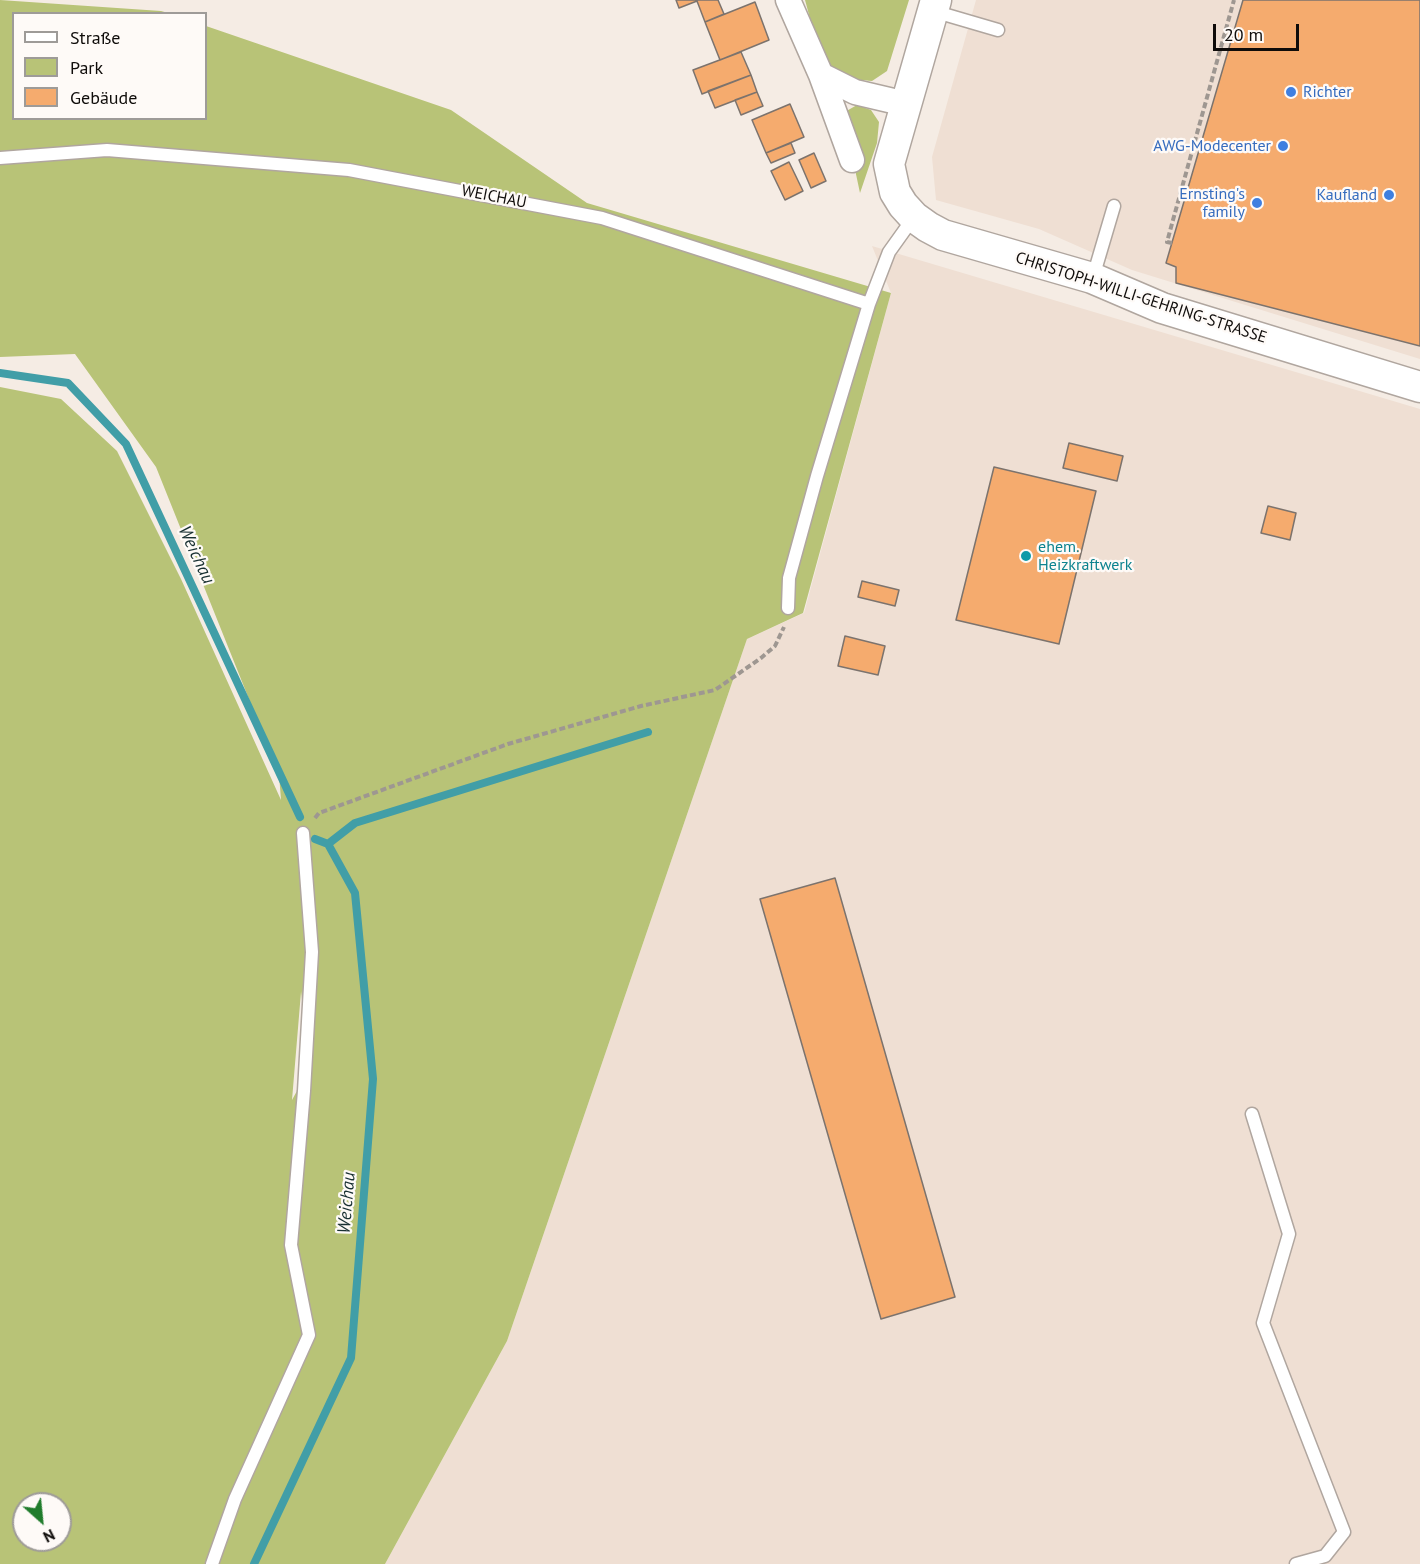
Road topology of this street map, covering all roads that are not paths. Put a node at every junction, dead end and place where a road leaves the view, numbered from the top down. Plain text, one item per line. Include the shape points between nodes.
1 (788, 0) edge
2 (934, 6) edge
3 (998, 30) dead end
4 (821, 75) junction
5 (906, 104) junction
6 (0, 158) edge
7 (852, 160) dead end
8 (1114, 206) dead end
9 (914, 217) junction
10 (1092, 278) junction
11 (869, 304) junction
12 (1420, 387) edge
13 (788, 609) road end
14 (303, 833) road end
15 (1251, 1114) dead end
16 (212, 1564) edge
17 (1296, 1564) edge

1 - 4 street
2 - 3 lane
2 - 5 street, CHRISTOPH-WILLI-GEHRING-STRASSE
4 - 5 street via 855,92
4 - 7 street
5 - 9 street, CHRISTOPH-WILLI-GEHRING-STRASSE via 890,164 895,192
6 - 11 lane, WEICHAU via 107,150 349,170 602,218
8 - 10 lane
9 - 10 street, CHRISTOPH-WILLI-GEHRING-STRASSE via 943,235
9 - 11 lane via 890,252
10 - 12 street, CHRISTOPH-WILLI-GEHRING-STRASSE via 1162,308
11 - 13 lane via 789,578
14 - 16 lane via 312,952 291,1245 309,1335 235,1499
15 - 17 lane via 1289,1234 1263,1323 1344,1532 1325,1556

